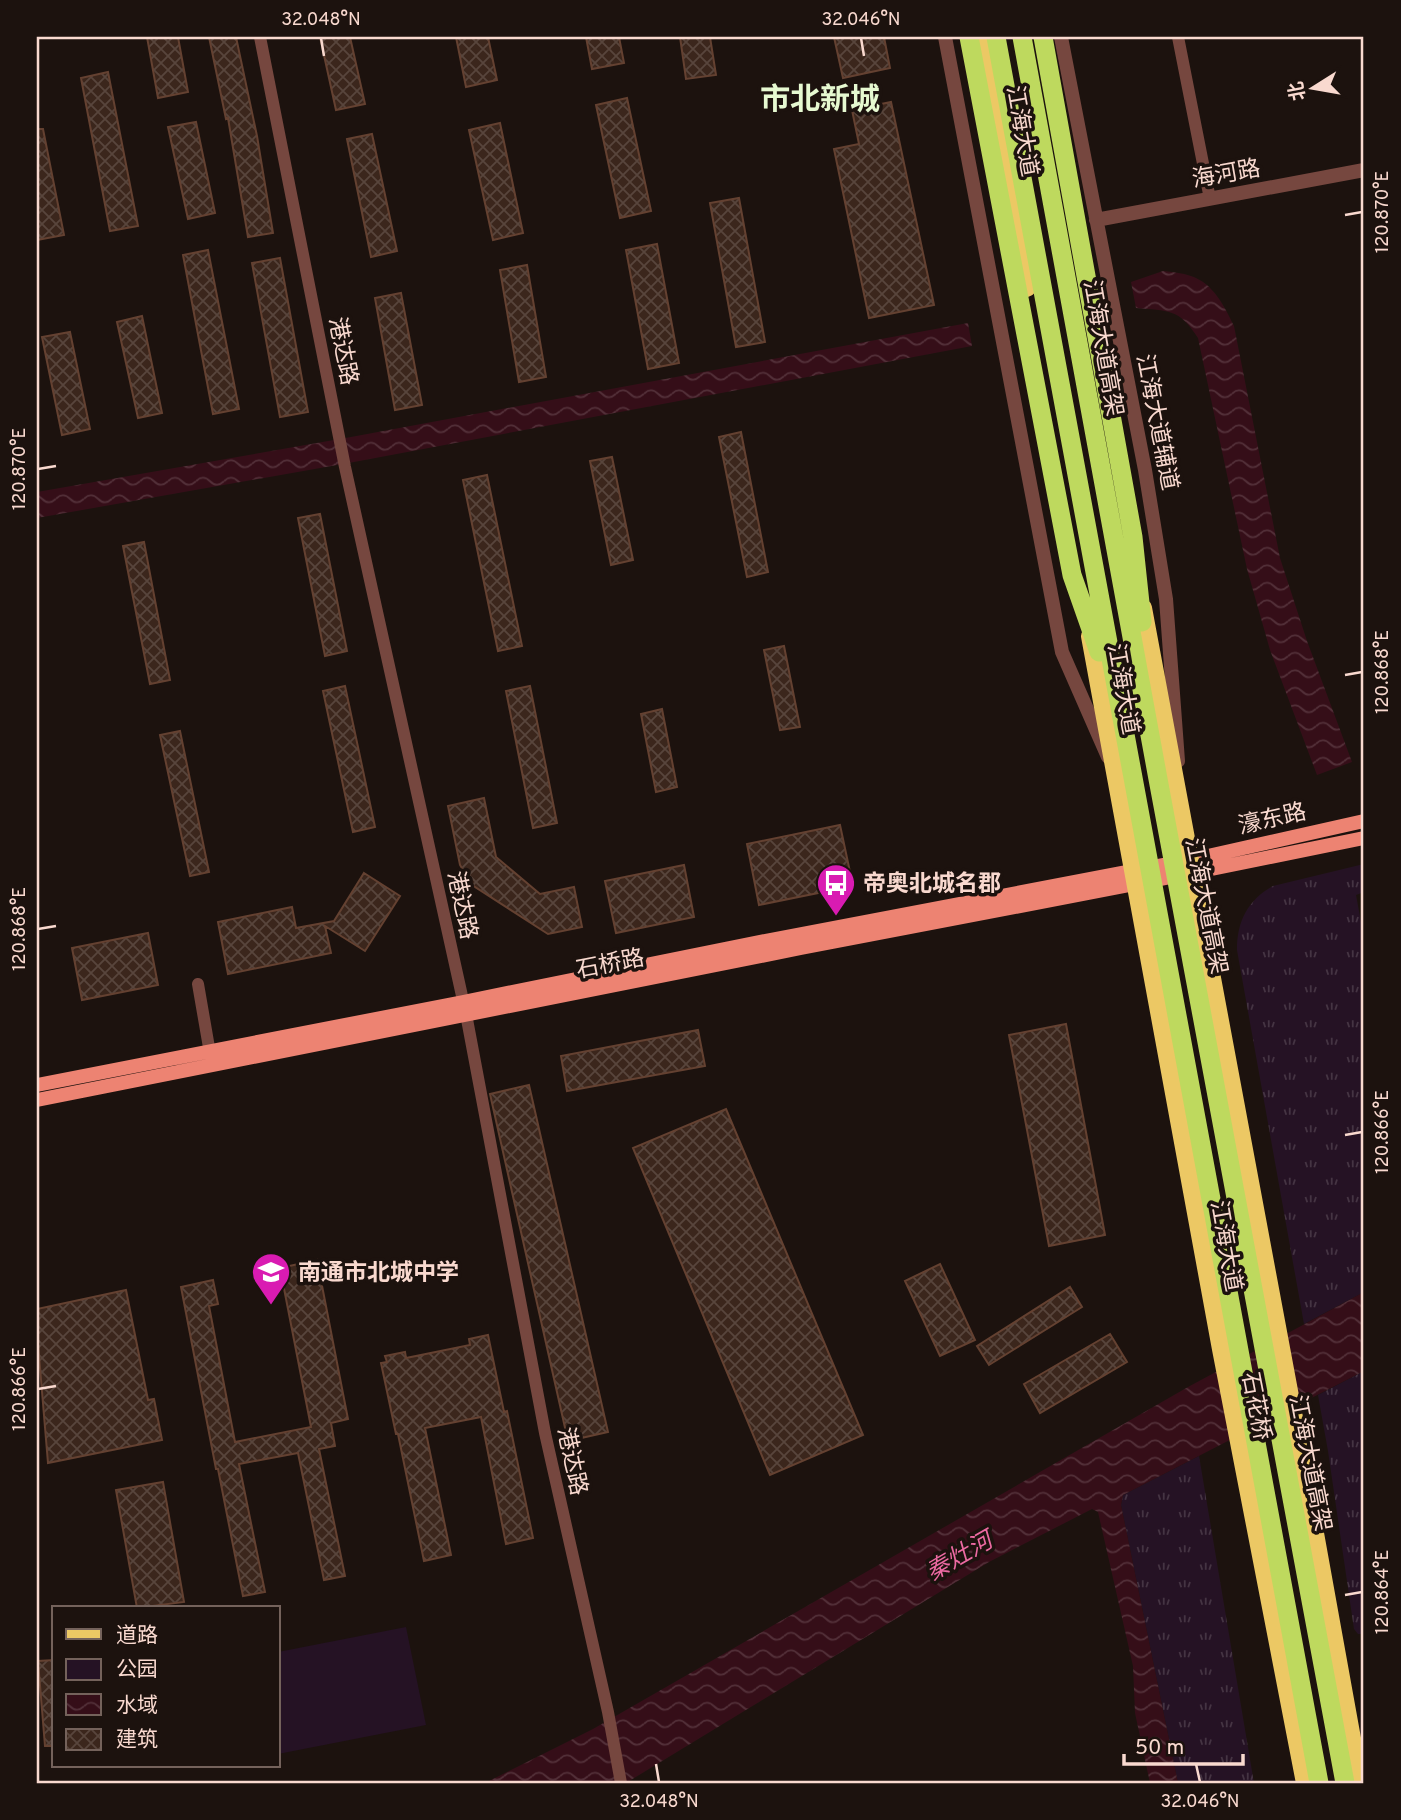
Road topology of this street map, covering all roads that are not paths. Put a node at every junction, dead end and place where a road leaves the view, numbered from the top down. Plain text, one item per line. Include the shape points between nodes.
1 (260, 37) edge
2 (945, 37) edge
3 (969, 37) edge
4 (981, 37) edge
5 (996, 37) edge
6 (1022, 37) edge
7 (1037, 37) edge
8 (1043, 37) edge
9 (1061, 37) edge
10 (1178, 37) edge
11 (1364, 170) edge
12 (1210, 199) junction
13 (1096, 220) junction
14 (1119, 709) junction
15 (1115, 773) junction
16 (1158, 779) junction
17 (1182, 819) junction
18 (1364, 821) edge
19 (1364, 838) edge
20 (1191, 867) junction
21 (1134, 877) junction
22 (198, 984) dead end
23 (464, 1008) junction
24 (210, 1051) junction
25 (213, 1066) junction
26 (37, 1085) edge
27 (37, 1100) edge
28 (1276, 1324) joint
29 (1221, 1349) joint
30 (621, 1783) edge
31 (1305, 1783) edge
32 (1319, 1783) edge
33 (1346, 1783) edge
34 (1360, 1783) edge

1 - 23 street, 港达路 via 345,467
2 - 15 street via 1062,652
3 - 14 highway via 1072,575
4 - 15 main road, 江海大道
5 - 14 highway
6 - 16 highway, 江海大道高架
7 - 17 main road, 江海大道
8 - 16 highway via 1133,537
9 - 13 street, 江海大道辅道
10 - 12 street
11 - 12 street, 海河路
12 - 13 street, 海河路
13 - 17 street, 江海大道辅道 via 1166,599
14 - 32 highway
15 - 21 main road, 江海大道
16 - 33 highway, 江海大道高架
17 - 20 main road, 江海大道
18 - 20 main road, 濠东路
19 - 20 main road, 濠东路
20 - 21 main road, 石桥路
20 - 28 main road, 江海大道
21 - 23 main road, 石桥路 via 756,943
21 - 29 main road, 江海大道
22 - 24 street
23 - 24 main road, 石桥路
23 - 25 main road, 石桥路
23 - 30 street, 港达路 via 545,1433
24 - 25 street
24 - 26 main road, 石桥路
25 - 27 main road, 石桥路
28 - 34 main road, 石花桥
29 - 31 main road, 石花桥

